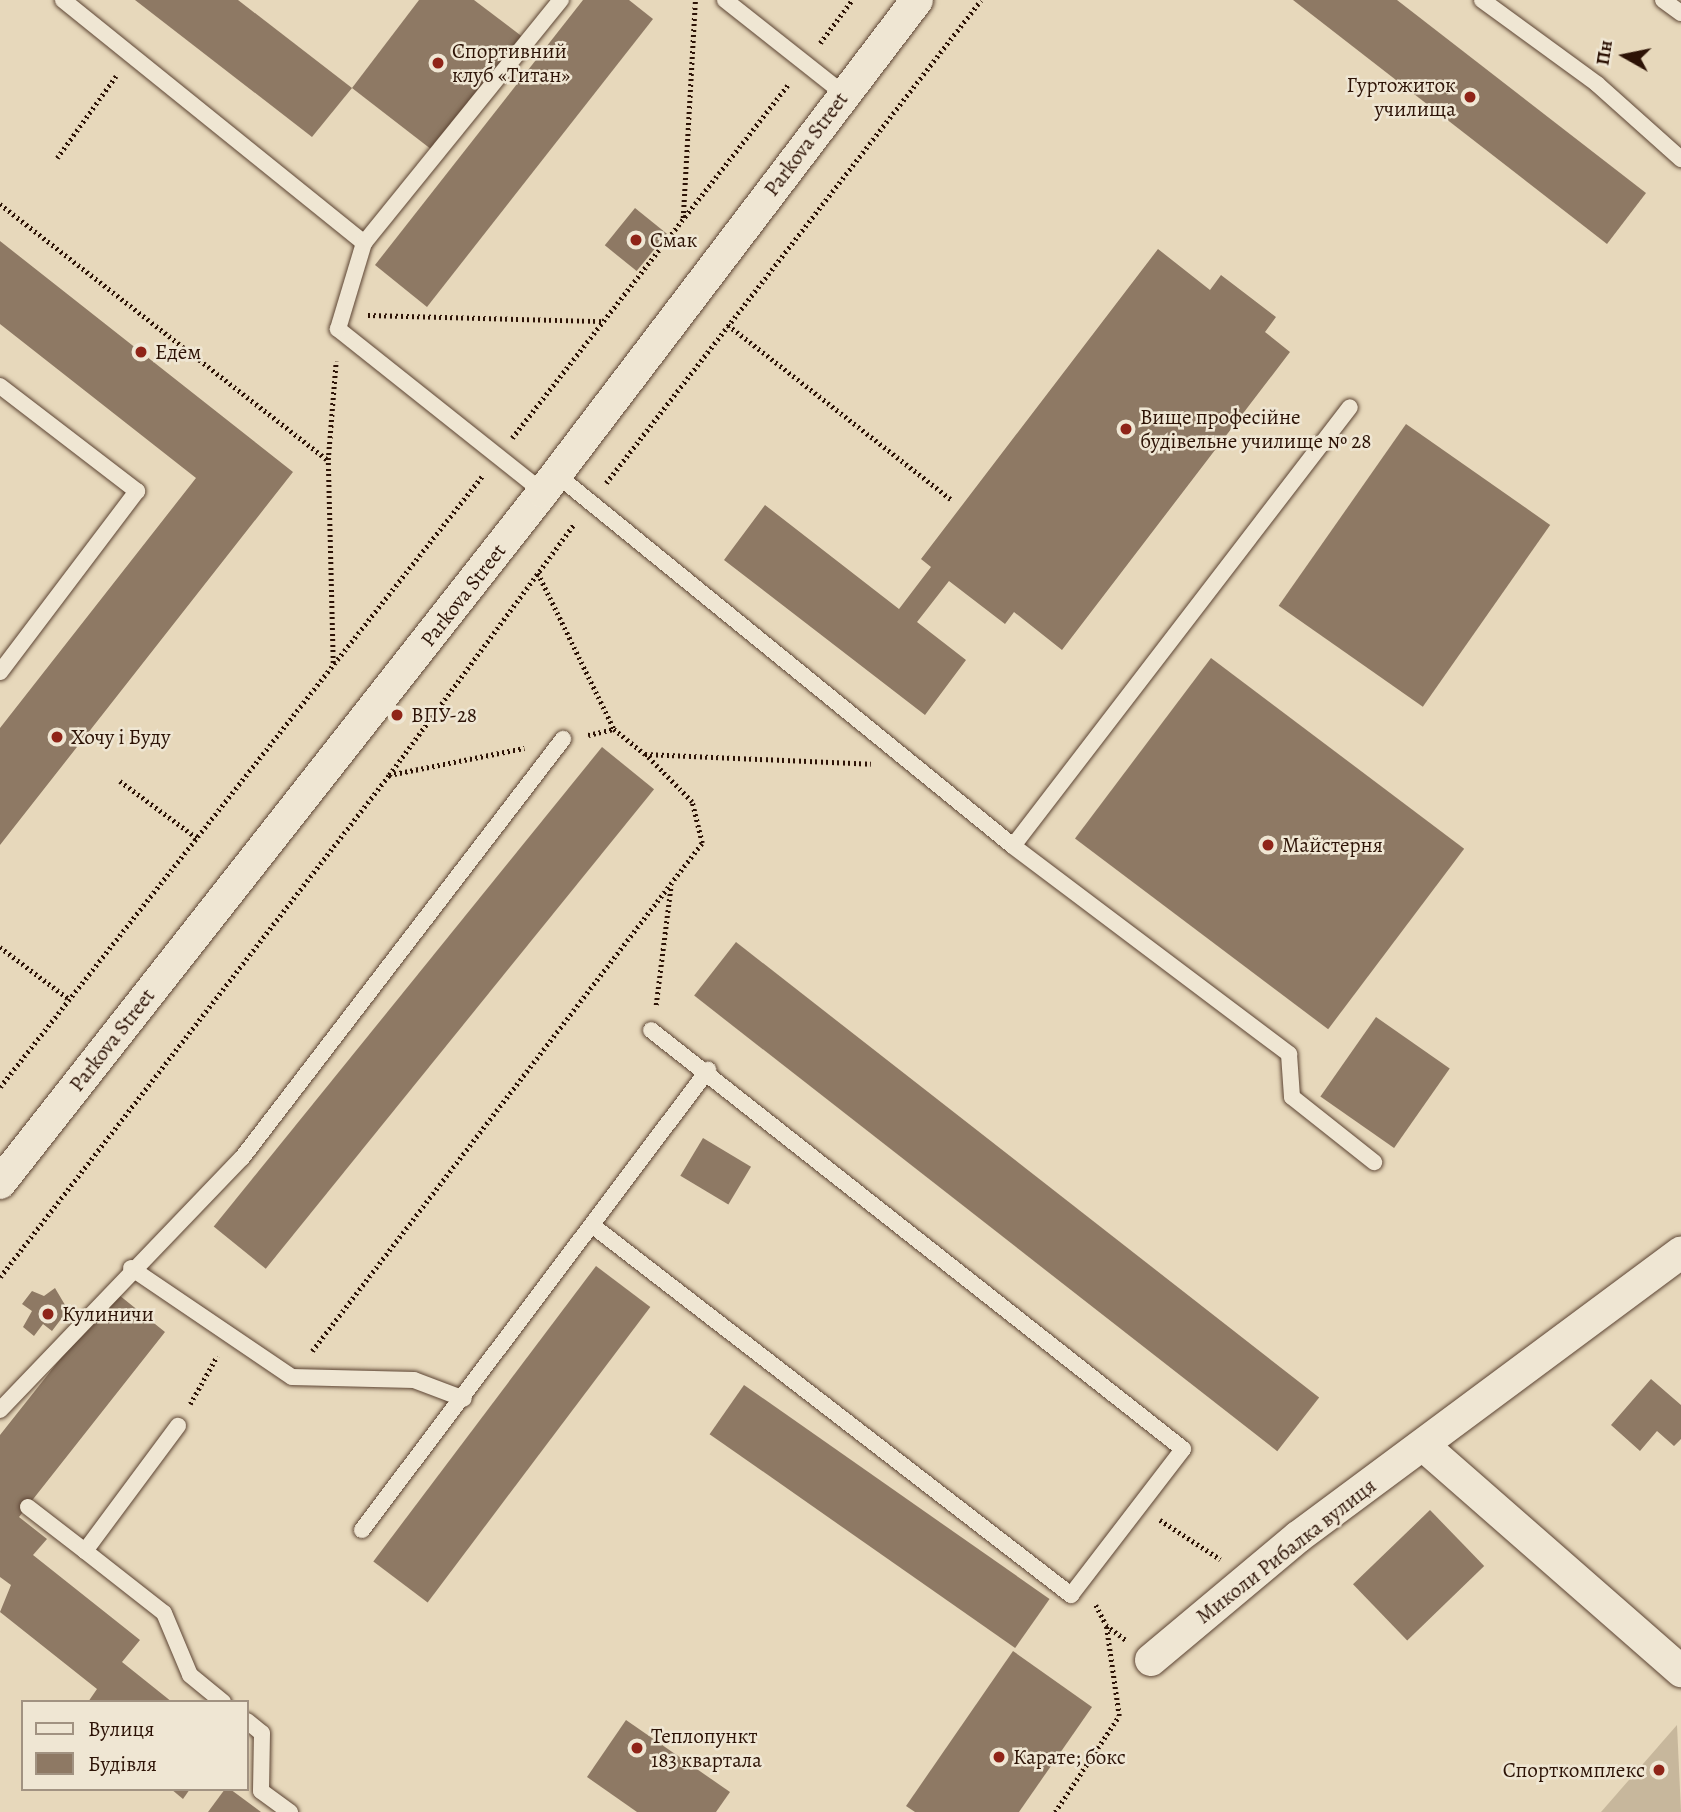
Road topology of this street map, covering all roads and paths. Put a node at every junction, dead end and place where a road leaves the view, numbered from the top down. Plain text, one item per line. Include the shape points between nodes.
1 (63, 0) edge
2 (561, 0) edge
3 (695, 0) edge
4 (725, 0) edge
5 (852, 0) edge
6 (918, 0) edge
7 (981, 0) edge
8 (1482, 0) edge
9 (1663, 0) edge
10 (1681, 13) edge
11 (131, 55) junction
12 (805, 62) junction
13 (844, 94) junction
14 (57, 158) dead end
15 (1681, 159) edge
16 (0, 204) edge
17 (682, 219) junction
18 (364, 243) junction
19 (602, 321) junction
20 (341, 322) junction
21 (728, 325) junction
22 (0, 386) edge
23 (1350, 407) dead end
24 (498, 456) junction
25 (328, 460) junction
26 (550, 483) junction
27 (951, 499) dead end
28 (590, 502) junction
29 (538, 573) junction
30 (333, 664) junction
31 (0, 672) edge
32 (614, 729) junction
33 (563, 740) junction
34 (645, 754) junction
35 (907, 765) junction
36 (389, 775) junction
37 (120, 781) dead end
38 (197, 838) junction
39 (1013, 846) junction
40 (671, 884) junction
41 (0, 947) edge
42 (69, 999) junction
43 (651, 1030) joint
44 (708, 1070) junction
45 (0, 1087) edge
46 (1374, 1162) dead end
47 (0, 1183) edge
48 (593, 1226) junction
49 (1681, 1253) edge
50 (131, 1268) junction
51 (0, 1277) edge
52 (231, 1330) junction
53 (292, 1377) junction
54 (464, 1399) junction
55 (0, 1410) edge
56 (178, 1426) joint
57 (1424, 1446) junction
58 (29, 1507) dead end
59 (1138, 1507) junction
60 (362, 1530) dead end
61 (85, 1551) junction
62 (1227, 1563) dead end
63 (1083, 1580) junction
64 (1106, 1625) junction
65 (1151, 1660) joint
66 (1681, 1671) edge
67 (221, 1700) edge
68 (248, 1722) edge
69 (290, 1812) edge
70 (1055, 1812) edge

1 - 11 lane
2 - 18 lane
3 - 17 path
4 - 12 lane
5 - 12 path
6 - 13 street, Parkova Street
7 - 21 path
8 - 15 lane via 1597,85
9 - 10 lane
11 - 14 path
11 - 18 lane
12 - 13 lane
12 - 17 path
13 - 26 street, Parkova Street
16 - 25 path
17 - 19 path
18 - 20 lane
19 - 20 path
19 - 24 path
20 - 24 lane
20 - 25 path
21 - 27 path
21 - 28 path
22 - 31 lane via 136,491
23 - 39 lane
24 - 26 lane
24 - 30 path
25 - 30 path
26 - 28 lane
26 - 47 street, Parkova Street
28 - 29 path
28 - 35 lane
29 - 32 path
29 - 36 path
30 - 38 path
32 - 33 path
32 - 34 path
33 - 36 path
33 - 50 lane via 242,1158
34 - 35 path
34 - 40 path via 692,802 702,843
35 - 39 lane
36 - 51 path
37 - 38 path
38 - 42 path
39 - 46 lane via 1289,1055 1292,1097
40 - 43 path
40 - 53 path
41 - 42 path
42 - 45 path
43 - 44 lane
44 - 48 lane
44 - 59 lane via 1183,1449
48 - 54 lane
48 - 63 lane via 1071,1595
49 - 57 street, Миколи Рибалка вулиця
50 - 52 lane
50 - 55 lane
52 - 53 lane
52 - 56 path
53 - 54 lane via 414,1380
54 - 60 lane
56 - 61 lane
57 - 65 street, Миколи Рибалка вулиця via 1298,1537
57 - 66 street
58 - 61 lane
59 - 62 path
59 - 63 lane
61 - 67 lane via 164,1613 190,1675
63 - 64 path
64 - 65 path
64 - 70 path via 1119,1716
68 - 69 lane via 262,1733 261,1791

